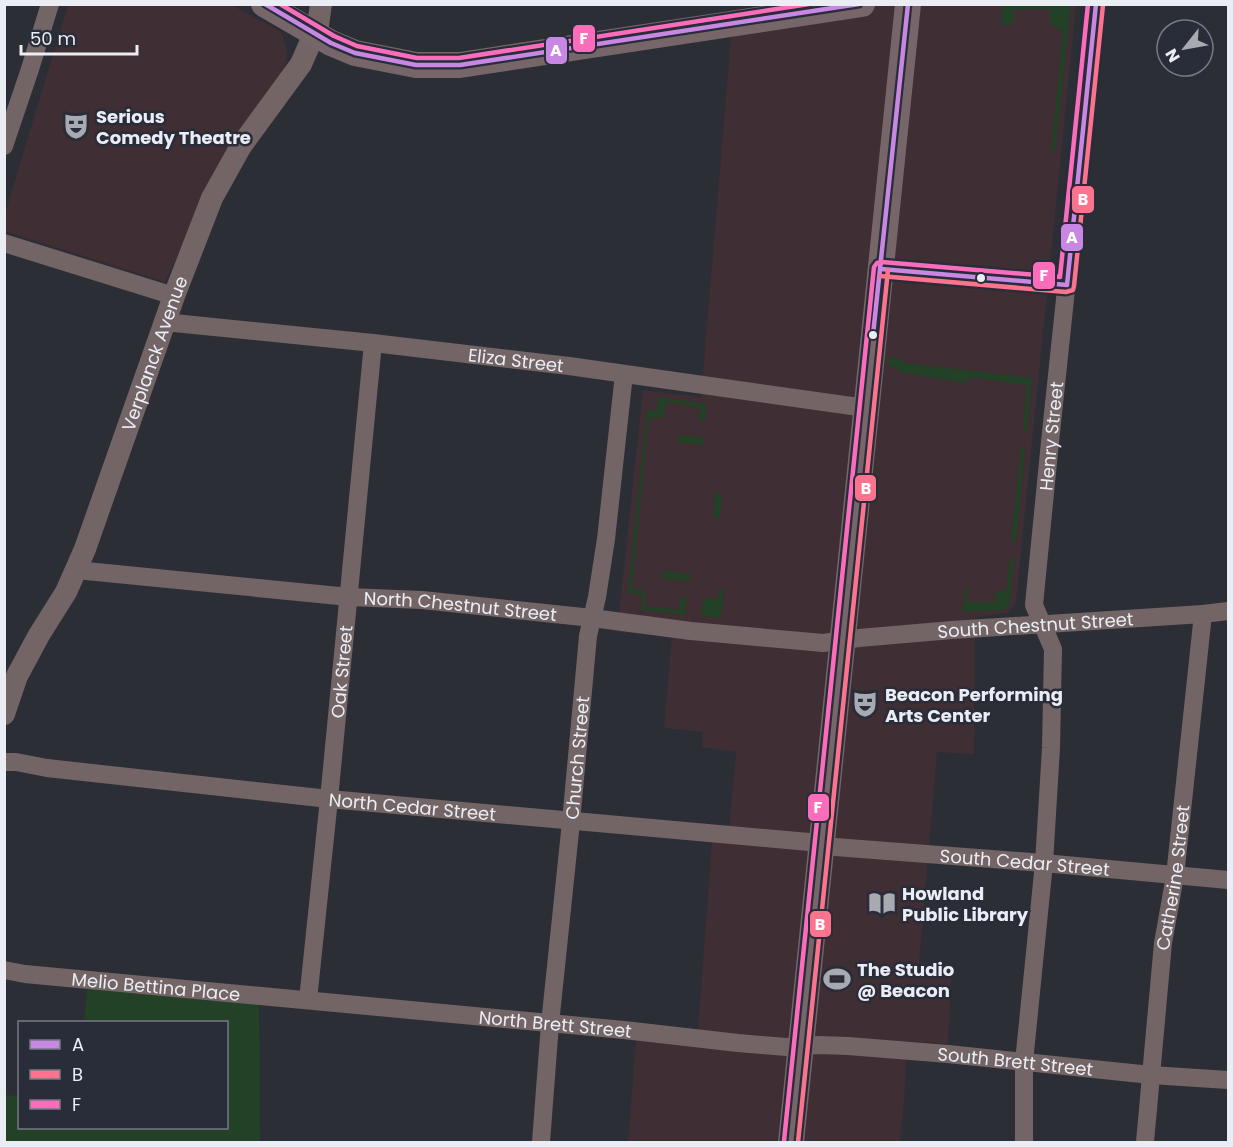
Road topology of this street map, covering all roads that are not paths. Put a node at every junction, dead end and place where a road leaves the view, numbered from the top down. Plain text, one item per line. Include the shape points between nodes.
1 (50, 4) edge
2 (264, 4) edge
3 (321, 4) edge
4 (862, 4) edge
5 (908, 4) edge
6 (1096, 4) edge
7 (314, 34) junction
8 (4, 146) edge
9 (4, 243) edge
10 (881, 268) junction
11 (1067, 285) junction
12 (174, 296) junction
13 (164, 322) junction
14 (373, 344) junction
15 (624, 374) junction
16 (866, 408) junction
17 (76, 570) junction
18 (349, 597) junction
19 (1228, 611) edge
20 (1203, 614) junction
21 (592, 618) junction
22 (1042, 625) junction
23 (843, 640) junction
24 (4, 714) edge
25 (4, 762) edge
26 (329, 800) junction
27 (571, 822) junction
28 (822, 845) junction
29 (1044, 863) junction
30 (1174, 876) junction
31 (1228, 880) edge
32 (4, 970) edge
33 (308, 1000) junction
34 (550, 1024) junction
35 (802, 1046) junction
36 (1024, 1062) junction
37 (1151, 1075) junction
38 (1228, 1080) edge
39 (541, 1143) edge
40 (791, 1143) edge
41 (1024, 1143) edge
42 (1145, 1143) edge

1 - 8 street
2 - 7 main road
3 - 7 street, Verplanck Avenue
4 - 7 main road via 460,65 416,65 355,53
5 - 10 main road
6 - 11 street, Henry Street
7 - 12 street, Verplanck Avenue via 302,64 241,146 212,198
9 - 12 street
10 - 11 street
10 - 16 main road
11 - 22 street, Henry Street via 1035,605
12 - 13 street, Verplanck Avenue
13 - 14 street, Eliza Street
13 - 17 street, Verplanck Avenue
14 - 15 street, Eliza Street
14 - 18 street, Oak Street
15 - 16 street, Eliza Street
15 - 21 street, Church Street via 606,538
16 - 23 main road
17 - 18 street, North Chestnut Street
17 - 24 street, Verplanck Avenue via 17,676
18 - 21 street, North Chestnut Street via 422,600
18 - 26 street, Oak Street
19 - 20 street, South Chestnut Street
20 - 22 street, South Chestnut Street
20 - 30 street, Catherine Street
21 - 23 street, North Chestnut Street via 823,643
21 - 27 street, Church Street
22 - 23 street, South Chestnut Street
22 - 29 street, Henry Street via 1053,649
23 - 28 main road
25 - 26 street, North Cedar Street
26 - 27 street, North Cedar Street
26 - 33 street, Oak Street
27 - 28 street, North Cedar Street
27 - 34 street, Church Street
28 - 29 street, South Cedar Street
28 - 35 main road
29 - 30 street, South Cedar Street
29 - 36 street, Henry Street
30 - 31 street, South Cedar Street
30 - 37 street, Catherine Street via 1163,943
32 - 33 street, Melio Bettina Place
33 - 34 street, North Brett Street
34 - 35 street, North Brett Street
34 - 39 street, Church Street
35 - 36 street, South Brett Street via 848,1046
35 - 40 main road
36 - 37 street, South Brett Street
36 - 41 street, Henry Street
37 - 38 street, South Brett Street
37 - 42 street, Catherine Street

